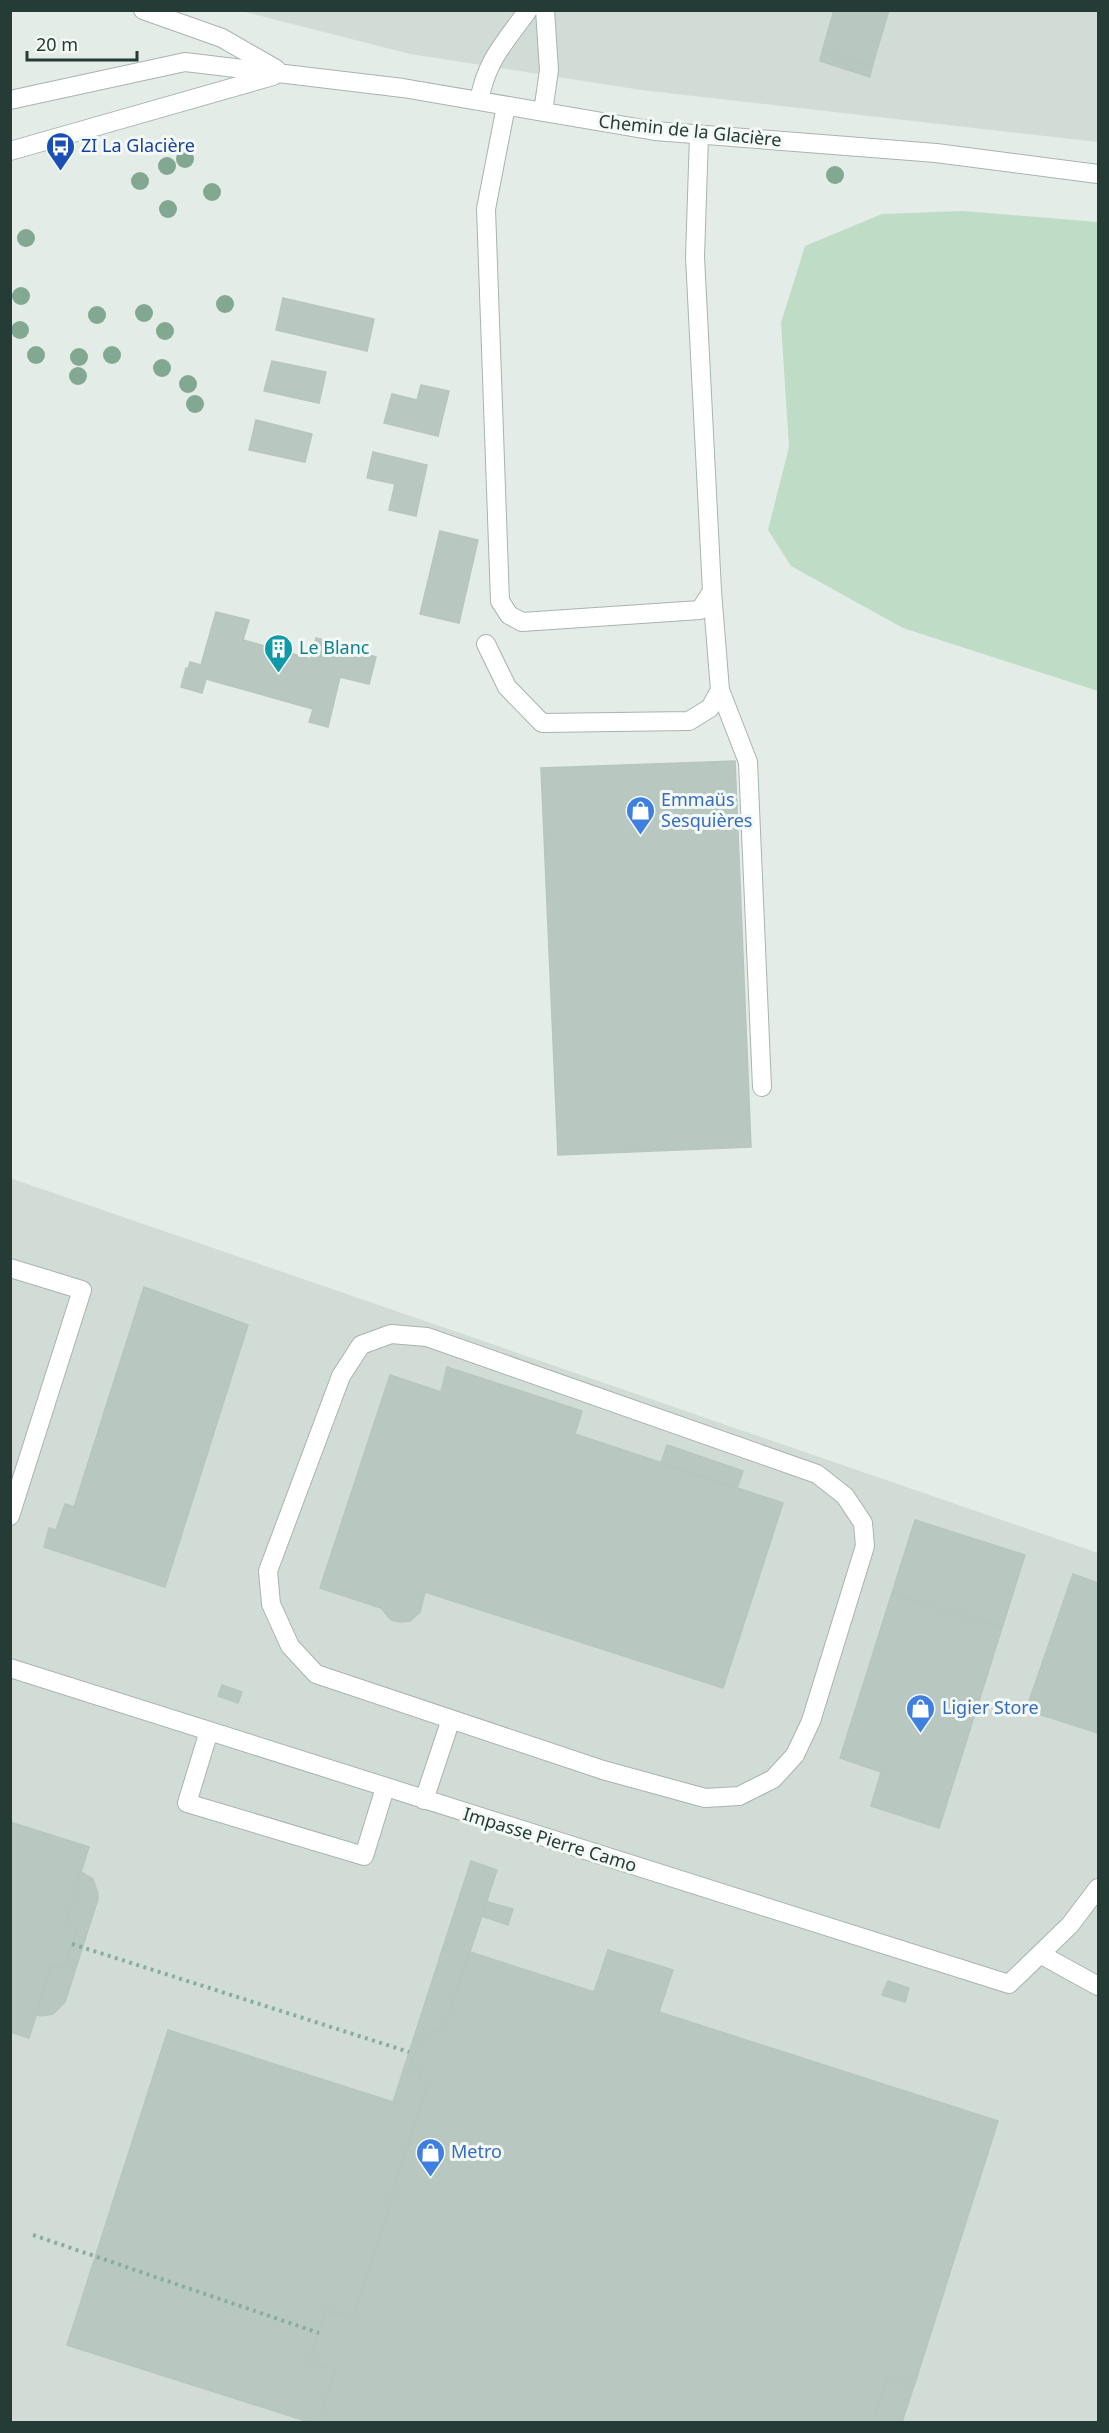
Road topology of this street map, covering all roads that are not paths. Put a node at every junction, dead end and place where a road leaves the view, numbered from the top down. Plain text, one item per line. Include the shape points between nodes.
1 (143, 10) edge
2 (528, 10) edge
3 (545, 10) edge
4 (283, 73) junction
5 (10, 100) edge
6 (479, 101) junction
7 (506, 106) junction
8 (543, 112) junction
9 (699, 135) junction
10 (10, 151) edge
11 (1098, 174) edge
12 (712, 591) junction
13 (486, 644) dead end
14 (720, 690) junction
15 (762, 1087) dead end
16 (10, 1268) edge
17 (10, 1516) edge
18 (10, 1668) edge
19 (451, 1719) junction
20 (208, 1731) junction
21 (385, 1788) junction
22 (424, 1800) junction
23 (1098, 1888) edge
24 (1040, 1954) junction
25 (1098, 1986) edge

1 - 4 street via 222,38
2 - 6 street via 492,59
3 - 8 street via 549,70
4 - 5 street, Chemin de la Glacière via 185,62
4 - 6 street, Chemin de la Glacière
4 - 10 street, Chemin de la Glacière
6 - 7 street, Chemin de la Glacière
7 - 8 street, Chemin de la Glacière
7 - 12 street via 486,209 500,601 509,615 522,622 699,610
8 - 9 street, Chemin de la Glacière
9 - 11 street, Chemin de la Glacière via 936,153
9 - 12 street via 695,257
12 - 14 street
13 - 14 street via 507,687 542,723 689,721 710,708
14 - 15 street via 748,762
16 - 17 street via 82,1290
18 - 20 street, Impasse Pierre Camo
19 - 19 street via 316,1674 290,1646 271,1604 268,1571 340,1376 361,1345 391,1334 427,1338 817,1474 845,1496 863,1523 865,1546 812,1721 795,1755 773,1779 739,1796 705,1798 603,1770
19 - 22 street
20 - 21 street, Impasse Pierre Camo
20 - 21 street via 187,1803 364,1856
21 - 22 street, Impasse Pierre Camo
22 - 24 street, Impasse Pierre Camo via 1009,1984
23 - 24 street, Impasse Pierre Camo via 1070,1925
24 - 25 street

